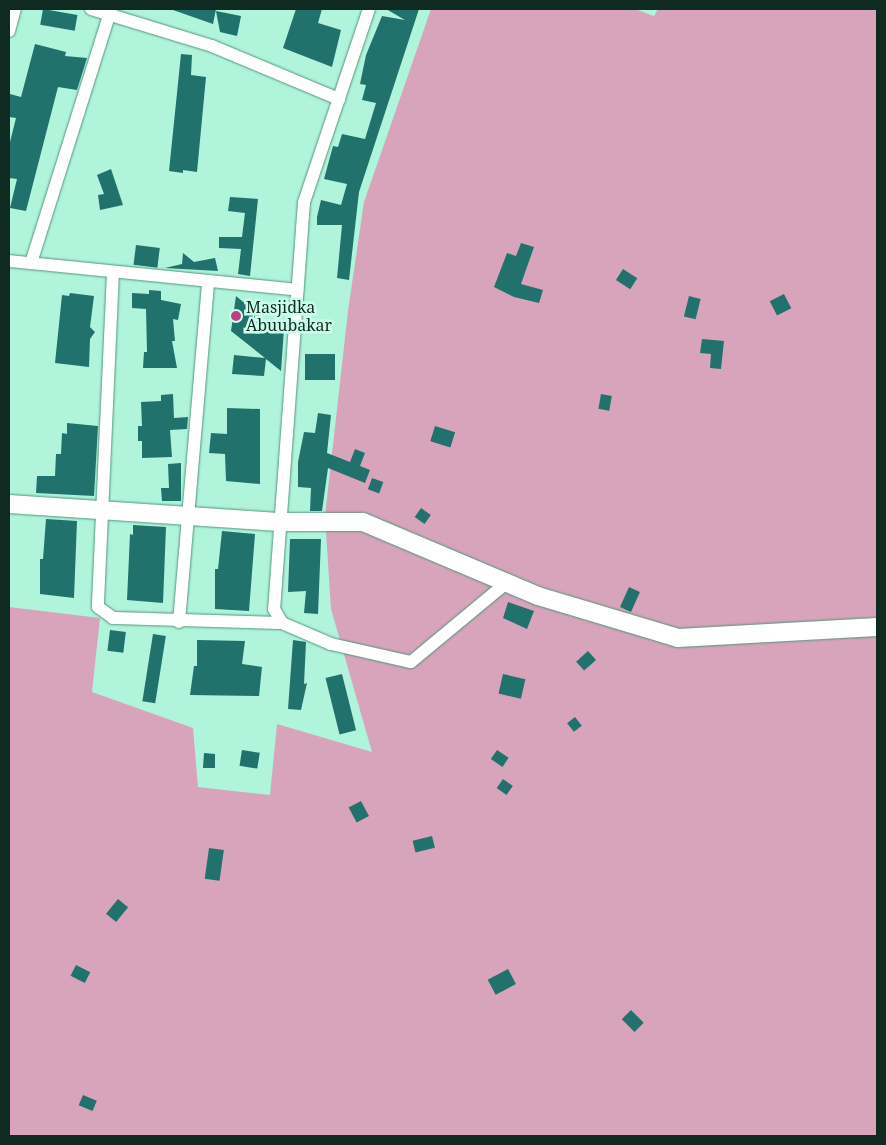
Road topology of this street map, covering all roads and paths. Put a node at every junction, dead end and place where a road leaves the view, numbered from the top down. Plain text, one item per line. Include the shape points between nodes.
1 (15, 9) edge
2 (91, 9) edge
3 (369, 9) edge
4 (110, 12) edge
5 (9, 31) edge
6 (339, 99) junction
7 (9, 261) edge
8 (31, 263) junction
9 (114, 272) junction
10 (208, 281) junction
11 (298, 290) junction
12 (9, 504) edge
13 (102, 511) junction
14 (188, 517) junction
15 (282, 522) junction
16 (506, 583) junction
17 (179, 622) junction
18 (282, 623) junction
19 (877, 627) edge

1 - 5 street
2 - 4 street
3 - 6 street
4 - 6 street via 212,46
4 - 8 street
6 - 11 street via 304,202
7 - 8 street
8 - 9 street
9 - 10 street
9 - 13 street
10 - 11 street
10 - 14 street
11 - 15 street
12 - 13 street
13 - 14 street
13 - 17 street via 98,607 113,618
14 - 15 street
14 - 17 street
15 - 16 street via 363,522
15 - 18 street via 274,609
16 - 18 street via 411,662 331,644
16 - 19 street via 538,596 678,638
17 - 18 street

